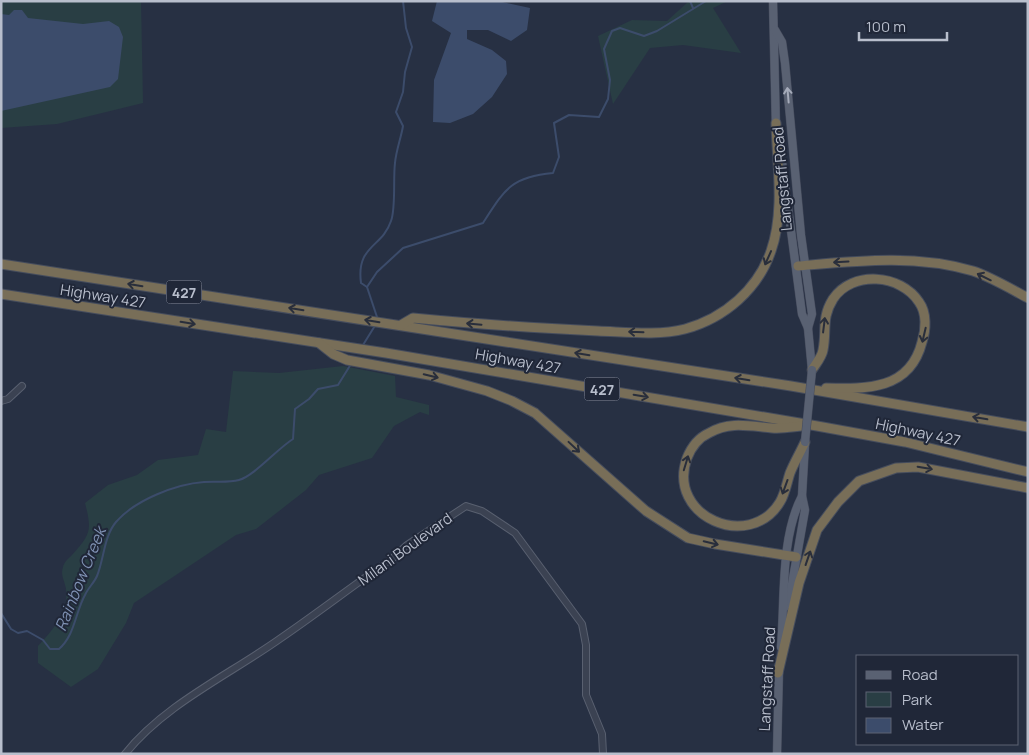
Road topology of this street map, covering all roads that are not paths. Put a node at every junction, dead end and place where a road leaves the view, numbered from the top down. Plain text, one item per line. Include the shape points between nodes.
1 (773, 1) edge
2 (775, 30) junction
3 (776, 123) junction
4 (1, 264) edge
5 (802, 266) junction
6 (1, 294) edge
7 (1028, 298) edge
8 (401, 325) junction
9 (319, 343) junction
10 (812, 370) junction
11 (22, 386) dead end
12 (791, 386) junction
13 (1, 402) edge
14 (817, 426) junction
15 (1028, 427) edge
16 (805, 442) junction
17 (1028, 472) edge
18 (1028, 488) edge
19 (792, 557) junction
20 (778, 673) junction
21 (124, 754) edge
22 (603, 754) edge
23 (777, 754) edge

1 - 2 main road, Langstaff Road
2 - 3 main road, Langstaff Road
5 -> 2 main road, Langstaff Road via 784,56 782,42
3 - 5 main road, Langstaff Road
3 -> 8 highway via 779,219 771,251 758,280 735,304 714,316 685,329 650,332 526,328 413,318
8 -> 4 highway, Highway 427 / 427
7 -> 5 highway via 973,272 907,259
5 - 10 main road, Langstaff Road via 812,314 808,328
6 -> 9 highway, Highway 427 / 427
12 -> 8 highway, Highway 427 / 427
9 -> 14 highway, Highway 427 / 427
9 -> 19 highway via 341,358 429,375 487,391 535,414 646,511 688,538
10 -> 12 highway via 824,351 824,320 833,298 847,286 863,280 886,279 901,286 919,302 926,328 919,356 908,372 882,385 856,388
10 - 16 main road, Langstaff Road, bridge
11 - 13 street
15 -> 12 highway, Highway 427 / 427
16 -> 14 highway via 780,502 764,518 745,526 723,524 703,517 690,502 684,487 683,469 691,448 707,433 728,425
14 - 17 highway, Highway 427 / 427 via 905,442
16 - 19 main road, Langstaff Road via 802,496 796,508
20 -> 18 highway via 799,583 818,530 838,502 859,481 896,468 918,467
19 - 20 main road, Langstaff Road via 782,594 785,607
20 - 23 main road, Langstaff Road
21 - 22 street, Milani Boulevard via 169,712 282,638 407,545 466,506 482,511 515,533 582,624 586,645 586,695 602,734

